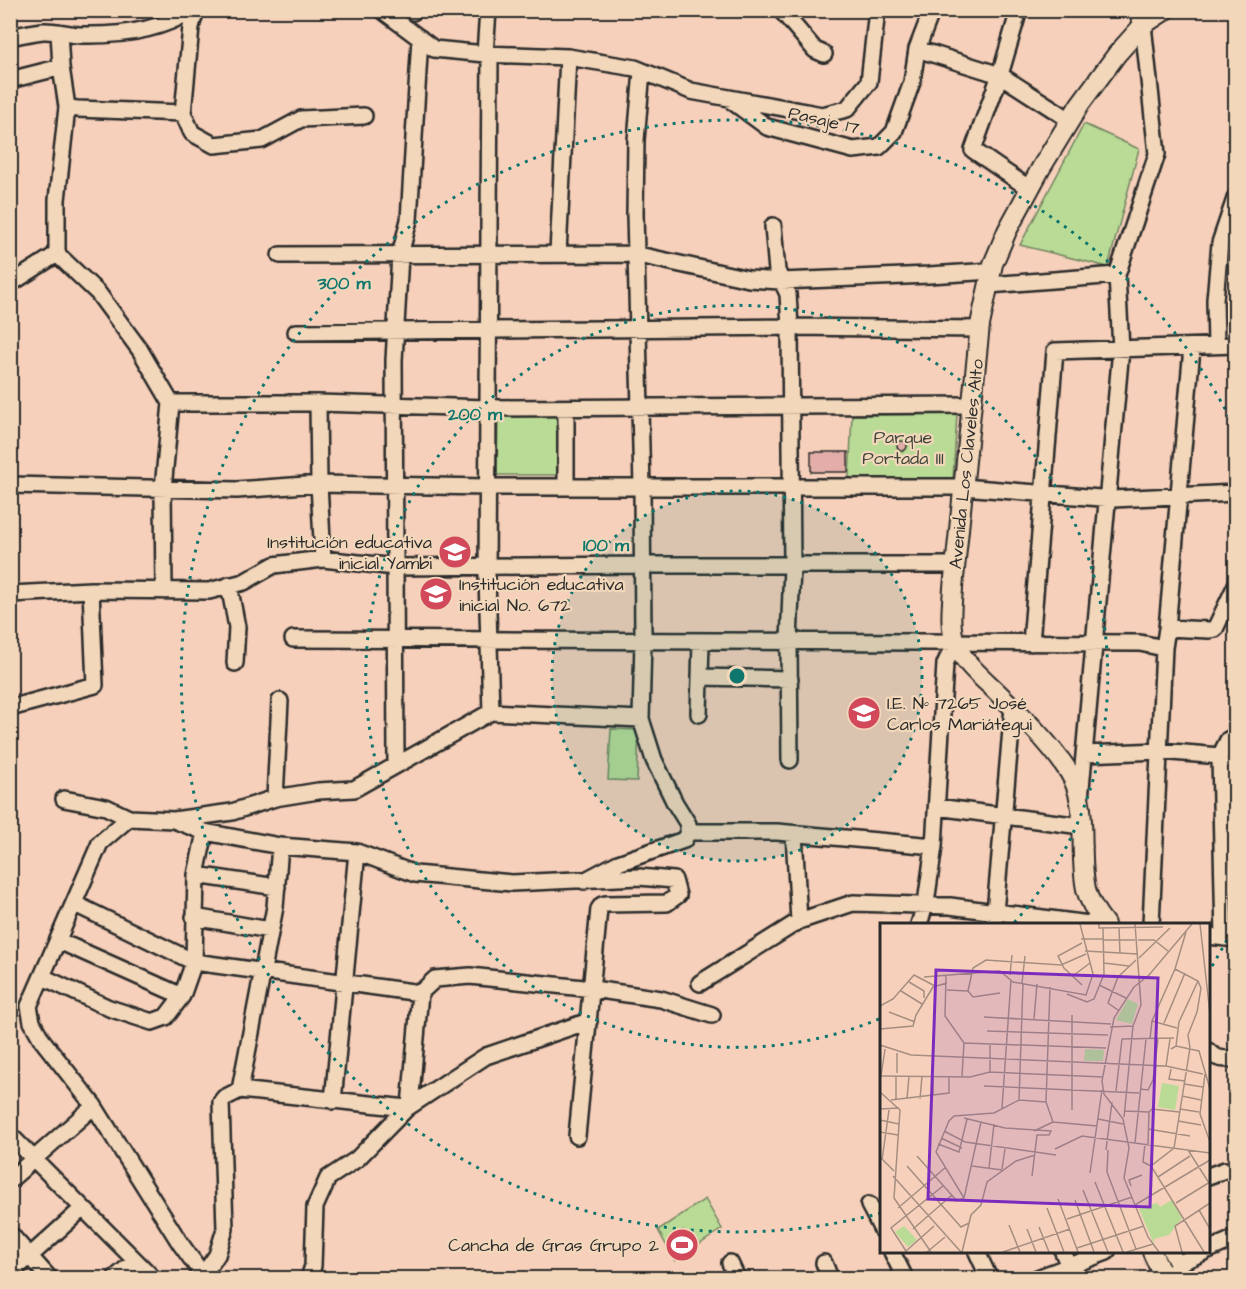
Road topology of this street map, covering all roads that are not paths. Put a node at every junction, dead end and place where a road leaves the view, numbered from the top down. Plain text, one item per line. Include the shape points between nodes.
1 (194, 10) edge
2 (382, 10) edge
3 (488, 10) edge
4 (781, 10) edge
5 (877, 10) edge
6 (932, 10) edge
7 (1019, 10) edge
8 (1166, 10) edge
9 (1139, 18) edge
10 (59, 32) junction
11 (10, 37) edge
12 (420, 38) junction
13 (917, 49) junction
14 (488, 54) junction
15 (824, 54) dead end
16 (568, 57) junction
17 (61, 68) junction
18 (642, 71) junction
19 (1000, 75) junction
20 (10, 80) edge
21 (728, 98) junction
22 (67, 107) junction
23 (183, 114) junction
24 (364, 116) dead end
25 (1070, 120) junction
26 (1030, 189) junction
27 (1236, 196) edge
28 (773, 226) dead end
29 (1228, 244) edge
30 (489, 253) junction
31 (558, 253) junction
32 (57, 254) junction
33 (400, 254) junction
34 (636, 254) junction
35 (280, 255) dead end
36 (1117, 275) junction
37 (990, 278) junction
38 (780, 281) junction
39 (10, 284) edge
40 (790, 327) junction
41 (638, 328) junction
42 (488, 330) junction
43 (980, 330) junction
44 (396, 331) junction
45 (296, 332) dead end
46 (1236, 345) edge
47 (1216, 346) junction
48 (1192, 348) junction
49 (1120, 349) junction
50 (171, 403) junction
51 (318, 403) junction
52 (972, 405) junction
53 (395, 406) junction
54 (790, 407) junction
55 (488, 408) junction
56 (566, 408) junction
57 (640, 408) junction
58 (319, 484) junction
59 (10, 485) edge
60 (395, 486) junction
61 (566, 487) junction
62 (642, 487) junction
63 (963, 487) junction
64 (487, 488) junction
65 (791, 488) junction
66 (163, 489) junction
67 (1045, 494) junction
68 (1236, 494) edge
69 (1178, 496) junction
70 (1107, 498) junction
71 (323, 560) junction
72 (643, 565) junction
73 (955, 565) junction
74 (487, 566) junction
75 (792, 566) junction
76 (395, 567) junction
77 (230, 585) junction
78 (1236, 585) edge
79 (91, 590) junction
80 (164, 591) junction
81 (10, 594) edge
82 (1167, 628) junction
83 (293, 639) dead end
84 (395, 640) junction
85 (488, 640) junction
86 (643, 640) junction
87 (700, 641) junction
88 (789, 642) junction
89 (955, 642) junction
90 (1031, 643) junction
91 (1094, 643) junction
92 (1164, 648) junction
93 (235, 663) dead end
94 (700, 677) junction
95 (790, 679) junction
96 (280, 700) dead end
97 (1012, 707) junction
98 (10, 708) edge
99 (491, 712) junction
100 (699, 714) dead end
101 (641, 718) junction
102 (1236, 736) edge
103 (1160, 751) junction
104 (1084, 754) junction
105 (1220, 756) junction
106 (790, 760) dead end
107 (396, 764) junction
108 (275, 798) junction
109 (64, 799) dead end
110 (1080, 801) junction
111 (937, 807) junction
112 (1003, 816) junction
113 (129, 818) junction
114 (174, 820) junction
115 (1081, 826) junction
116 (205, 832) junction
117 (688, 832) junction
118 (794, 834) junction
119 (280, 846) junction
120 (934, 846) junction
121 (1229, 851) edge
122 (357, 852) junction
123 (196, 875) junction
124 (584, 881) junction
125 (277, 887) junction
126 (926, 903) junction
127 (75, 904) junction
128 (194, 917) junction
129 (994, 918) edge
130 (799, 921) junction
131 (919, 923) edge
132 (1073, 923) edge
133 (1104, 923) edge
134 (1151, 923) edge
135 (270, 930) junction
136 (1210, 936) edge
137 (1230, 939) edge
138 (58, 941) junction
139 (194, 962) junction
140 (262, 972) junction
141 (43, 977) junction
142 (346, 983) junction
143 (700, 983) dead end
144 (592, 989) junction
145 (420, 993) junction
146 (182, 996) junction
147 (712, 1015) dead end
148 (589, 1021) junction
149 (1210, 1052) edge
150 (1236, 1059) edge
151 (240, 1090) junction
152 (333, 1101) junction
153 (94, 1106) junction
154 (409, 1107) junction
155 (10, 1135) edge
156 (577, 1136) dead end
157 (34, 1160) junction
158 (1225, 1170) dead end
159 (1210, 1176) edge
160 (10, 1180) edge
161 (869, 1204) dead end
162 (83, 1208) junction
163 (880, 1226) edge
164 (10, 1234) edge
165 (1236, 1238) edge
166 (1210, 1250) edge
167 (893, 1253) edge
168 (979, 1253) edge
169 (1064, 1253) edge
170 (1104, 1253) edge
171 (1154, 1253) edge
172 (1200, 1253) edge
173 (29, 1255) junction
174 (135, 1261) junction
175 (730, 1263) dead end
176 (824, 1263) dead end
177 (1169, 1268) edge
178 (1072, 1273) edge
179 (10, 1274) edge
180 (201, 1277) edge
181 (50, 1278) edge
182 (115, 1278) edge
183 (153, 1278) edge
184 (309, 1278) edge
185 (737, 1278) edge
186 (830, 1278) edge
187 (904, 1278) edge
188 (989, 1278) edge
189 (1037, 1278) edge

1 - 10 street via 157,27 87,35
1 - 23 street
2 - 12 street
3 - 14 street
4 - 15 street via 815,50
5 - 21 street via 869,82 847,109 822,115
6 - 13 street, Pasaje 17
7 - 19 street
8 - 9 street, Avenida Los Claveles Alto
9 - 25 street, Avenida Los Claveles Alto
9 - 36 street via 1157,154
10 - 11 street
10 - 17 street
12 - 14 street via 434,49
12 - 33 street via 409,219
13 - 19 street
13 - 21 street, Pasaje 17 via 912,82 894,132 879,147 853,150 767,127
14 - 16 street
14 - 30 street
16 - 18 street
16 - 31 street
17 - 20 street
17 - 22 street
18 - 21 street via 691,91
18 - 34 street via 636,140
19 - 25 street
19 - 26 street via 973,150
22 - 23 street
22 - 32 street via 57,200
23 - 24 street via 192,133 214,145 262,140 301,119
25 - 26 street, Avenida Los Claveles Alto
26 - 37 street, Avenida Los Claveles Alto via 1007,231
27 - 29 street
28 - 38 street
29 - 47 street via 1215,300
30 - 31 street
30 - 33 street
30 - 42 street
31 - 34 street
32 - 39 street
32 - 50 street via 98,293 140,350
33 - 35 street
33 - 44 street
34 - 38 street via 749,279
34 - 41 street
36 - 37 street
36 - 49 street
37 - 38 street via 929,275
37 - 43 street, Avenida Los Claveles Alto
38 - 40 street via 788,294
40 - 41 street
40 - 43 street
40 - 54 street
41 - 42 street
41 - 57 street
42 - 44 street
42 - 55 street
43 - 52 street, Avenida Los Claveles Alto
44 - 45 street
44 - 53 street
46 - 47 street
47 - 48 street
48 - 49 street
48 - 69 street
49 - 67 street via 1055,351
49 - 70 street
50 - 51 street
50 - 66 street
51 - 53 street
51 - 58 street
52 - 54 street
52 - 63 street, Avenida Los Claveles Alto
53 - 55 street
53 - 60 street
54 - 57 street
54 - 65 street
55 - 56 street
55 - 64 street
56 - 57 street
56 - 61 street
57 - 62 street
58 - 60 street
58 - 66 street via 237,490
58 - 71 street
59 - 66 street
60 - 64 street
60 - 76 street
61 - 62 street
61 - 64 street
62 - 65 street
62 - 72 street
63 - 65 street
63 - 67 street
63 - 73 street, Avenida Los Claveles Alto
64 - 74 street
65 - 75 street
66 - 80 street
67 - 70 street
67 - 90 street
68 - 69 street
69 - 70 street
69 - 82 street
70 - 91 street
71 - 76 street
71 - 77 street via 274,565 244,582
72 - 74 street
72 - 75 street
72 - 86 street
73 - 75 street
73 - 89 street, Avenida Los Claveles Alto
74 - 76 street
74 - 85 street
75 - 88 street
76 - 84 street
77 - 80 street via 209,591
77 - 93 street via 237,627
78 - 82 street via 1215,629
79 - 80 street
79 - 81 street
79 - 98 street via 95,685
82 - 92 street
83 - 84 street
84 - 85 street
84 - 107 street
85 - 86 street
85 - 99 street
86 - 87 street
86 - 101 street
87 - 88 street
87 - 94 street
88 - 89 street
88 - 95 street
89 - 90 street
89 - 97 street, Avenida Los Claveles Alto via 967,662
89 - 111 street via 945,664
90 - 91 street
91 - 92 street via 1140,643
91 - 104 street
92 - 103 street
94 - 95 street
94 - 100 street
95 - 106 street
96 - 108 street
97 - 110 street, Avenida Los Claveles Alto via 1045,740 1070,774
97 - 112 street
99 - 101 street
99 - 107 street
101 - 117 street via 654,760 688,824
102 - 105 street via 1228,740
103 - 104 street
103 - 105 street
103 - 134 street
104 - 110 street
105 - 121 street
107 - 108 street via 354,789
108 - 114 street via 232,812
109 - 113 street via 105,807
110 - 115 street, Avenida Los Claveles Alto
111 - 112 street
111 - 120 street
112 - 115 street
112 - 129 street
113 - 114 street
113 - 127 street via 100,843
114 - 116 street
115 - 133 street, Avenida Los Claveles Alto via 1086,890
116 - 119 street
116 - 123 street
117 - 118 street
117 - 124 street via 684,840 618,863
118 - 120 street
118 - 130 street
119 - 122 street
119 - 125 street
120 - 126 street
121 - 137 street
122 - 124 street via 415,874 512,883
122 - 142 street
123 - 125 street
123 - 128 street
124 - 144 street via 639,877 674,880 678,895 667,903 602,905
125 - 135 street
126 - 129 street
126 - 130 street via 853,903
126 - 131 street
127 - 138 street
127 - 139 street
128 - 135 street
128 - 139 street
129 - 132 street
130 - 143 street
135 - 140 street
136 - 137 street
138 - 141 street
138 - 146 street
139 - 140 street
139 - 146 street
140 - 142 street
140 - 151 street
141 - 146 street via 109,1008 152,1022 166,1017
141 - 153 street via 29,1006 32,1022
142 - 145 street
142 - 152 street
144 - 145 street via 470,976 435,979
144 - 147 street via 661,999
144 - 148 street
145 - 154 street
148 - 154 street via 486,1056
148 - 156 street
149 - 150 street via 1222,1059
151 - 152 street
151 - 180 street via 221,1102 225,1229 217,1255
152 - 154 street
153 - 157 street
153 - 180 street
154 - 184 street via 357,1159 328,1178 315,1207 314,1266
155 - 157 street
157 - 160 street
157 - 162 street
158 - 159 street
161 - 163 street
162 - 173 street
162 - 174 street
164 - 173 street
165 - 166 street
167 - 187 street
168 - 188 street
169 - 178 street
170 - 178 street
171 - 177 street
172 - 177 street
173 - 179 street
173 - 181 street
174 - 182 street
174 - 183 street
175 - 185 street
176 - 186 street
178 - 189 street

